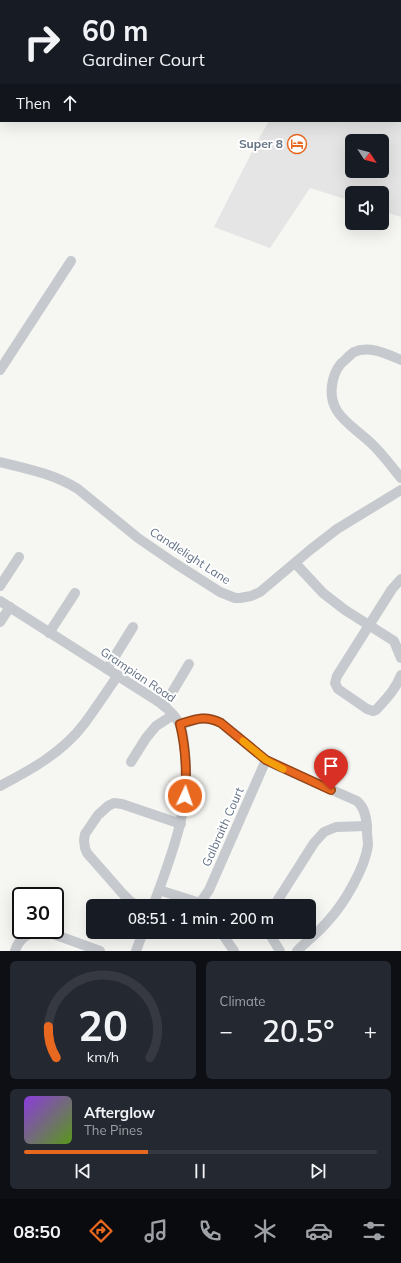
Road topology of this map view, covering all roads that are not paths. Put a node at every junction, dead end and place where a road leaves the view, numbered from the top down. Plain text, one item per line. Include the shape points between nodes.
1 (71, 261) dead end
2 (401, 360) edge
3 (0, 370) edge
4 (0, 462) edge
5 (401, 478) edge
6 (401, 490) edge
7 (19, 557) dead end
8 (295, 563) junction
9 (401, 579) edge
10 (0, 586) edge
11 (75, 593) dead end
12 (0, 601) edge
13 (10, 607) junction
14 (0, 622) edge
15 (369, 625) junction
16 (133, 628) dead end
17 (49, 633) junction
18 (398, 641) edge
19 (401, 658) edge
20 (189, 664) dead end
21 (107, 669) junction
22 (118, 675) junction
23 (401, 675) edge
24 (164, 706) junction
25 (173, 715) junction
26 (180, 724) junction
27 (266, 760) junction
28 (131, 762) dead end
29 (0, 786) edge
30 (181, 824) junction
31 (367, 826) junction
32 (159, 890) junction
33 (128, 899) edge
34 (156, 899) edge
35 (184, 899) edge
36 (204, 899) edge
37 (278, 899) edge
38 (140, 939) edge
39 (226, 939) edge
40 (273, 939) edge
41 (15, 951) edge
42 (100, 951) edge
43 (136, 951) edge
44 (234, 951) edge
45 (280, 951) edge
46 (297, 951) edge

1 - 3 street
2 - 5 street via 379,351 355,352 341,362 334,372 331,394 332,402 344,420 372,444
4 - 8 street, Candlelight Lane via 48,474 68,483 173,562 220,592 235,598 252,596 260,592
6 - 8 street, Candlelight Lane via 337,529
7 - 10 street
8 - 15 street via 323,593
9 - 15 street
11 - 17 street
12 - 13 street, Grampian Road
13 - 14 street
13 - 17 street, Grampian Road
15 - 18 street
15 - 23 street via 337,676 335,683 338,689 373,711 389,697
16 - 21 street
17 - 21 street, Grampian Road
18 - 19 street
20 - 24 street
21 - 22 street, Grampian Road
22 - 24 street, Grampian Road
22 - 29 street via 84,725 72,737 28,772
24 - 25 street, Grampian Road
25 - 26 street, Grampian Road
25 - 28 street via 156,726
26 - 27 street via 197,719 214,719
26 - 30 street, Grampian Road via 186,760 186,786
27 - 31 street via 357,801 362,806
27 - 36 street, Galbraith Court
30 - 32 street, Grampian Road
30 - 33 street via 122,804 108,806 98,815 85,834 88,853
31 - 37 street via 336,827 324,832 314,843
31 - 46 street via 368,845 363,863 344,900 315,936
32 - 34 street, Grampian Road
32 - 35 street
38 - 43 street
39 - 44 street
40 - 45 street
41 - 42 street via 25,936 39,931

